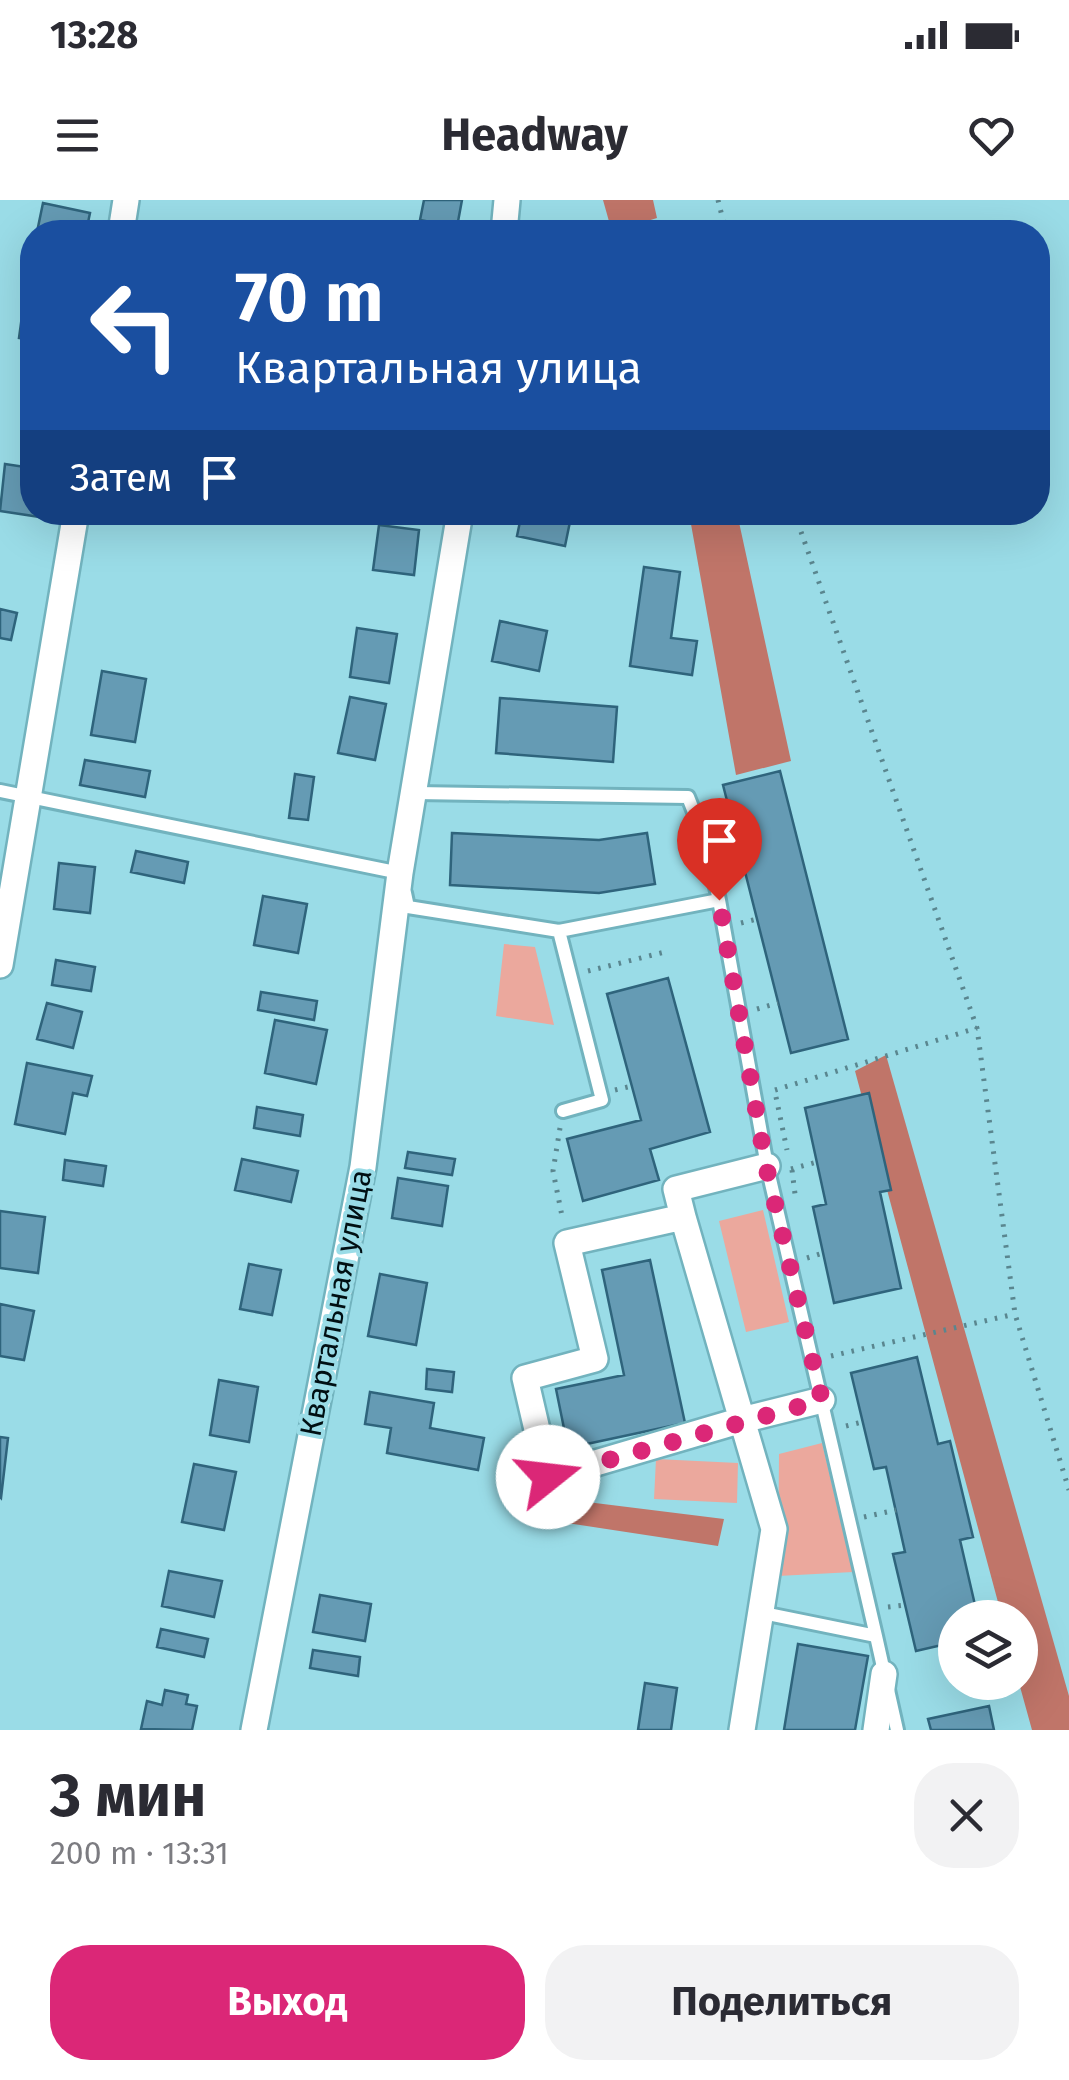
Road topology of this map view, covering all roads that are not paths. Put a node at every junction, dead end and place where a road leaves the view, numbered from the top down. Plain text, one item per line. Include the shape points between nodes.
1 (74, 525) edge
2 (458, 525) edge
3 (0, 791) edge
4 (416, 793) junction
5 (30, 796) junction
6 (400, 873) junction
7 (719, 900) junction
8 (559, 931) junction
9 (0, 966) edge
10 (564, 1110) road end
11 (766, 1166) junction
12 (683, 1217) junction
13 (822, 1400) junction
14 (742, 1420) junction
15 (763, 1613) junction
16 (876, 1636) junction
17 (884, 1674) junction
18 (254, 1730) edge
19 (742, 1730) edge
20 (876, 1730) edge
21 (897, 1730) edge

1 - 5 street
2 - 4 street, Квартальная улица
3 - 5 lane
4 - 6 street, Квартальная улица
4 - 7 lane via 688,797
5 - 6 lane
5 - 9 street
6 - 8 lane via 408,907
6 - 18 street, Квартальная улица via 363,1167
7 - 8 lane
7 - 11 lane
8 - 10 lane via 602,1100
11 - 12 street via 676,1189
11 - 13 lane
12 - 14 street
12 - 14 street via 567,1243 595,1359 526,1378 548,1477
13 - 14 street
13 - 16 lane
14 - 15 street via 774,1529
15 - 16 lane
15 - 19 street
16 - 17 lane
17 - 20 street
17 - 21 lane

